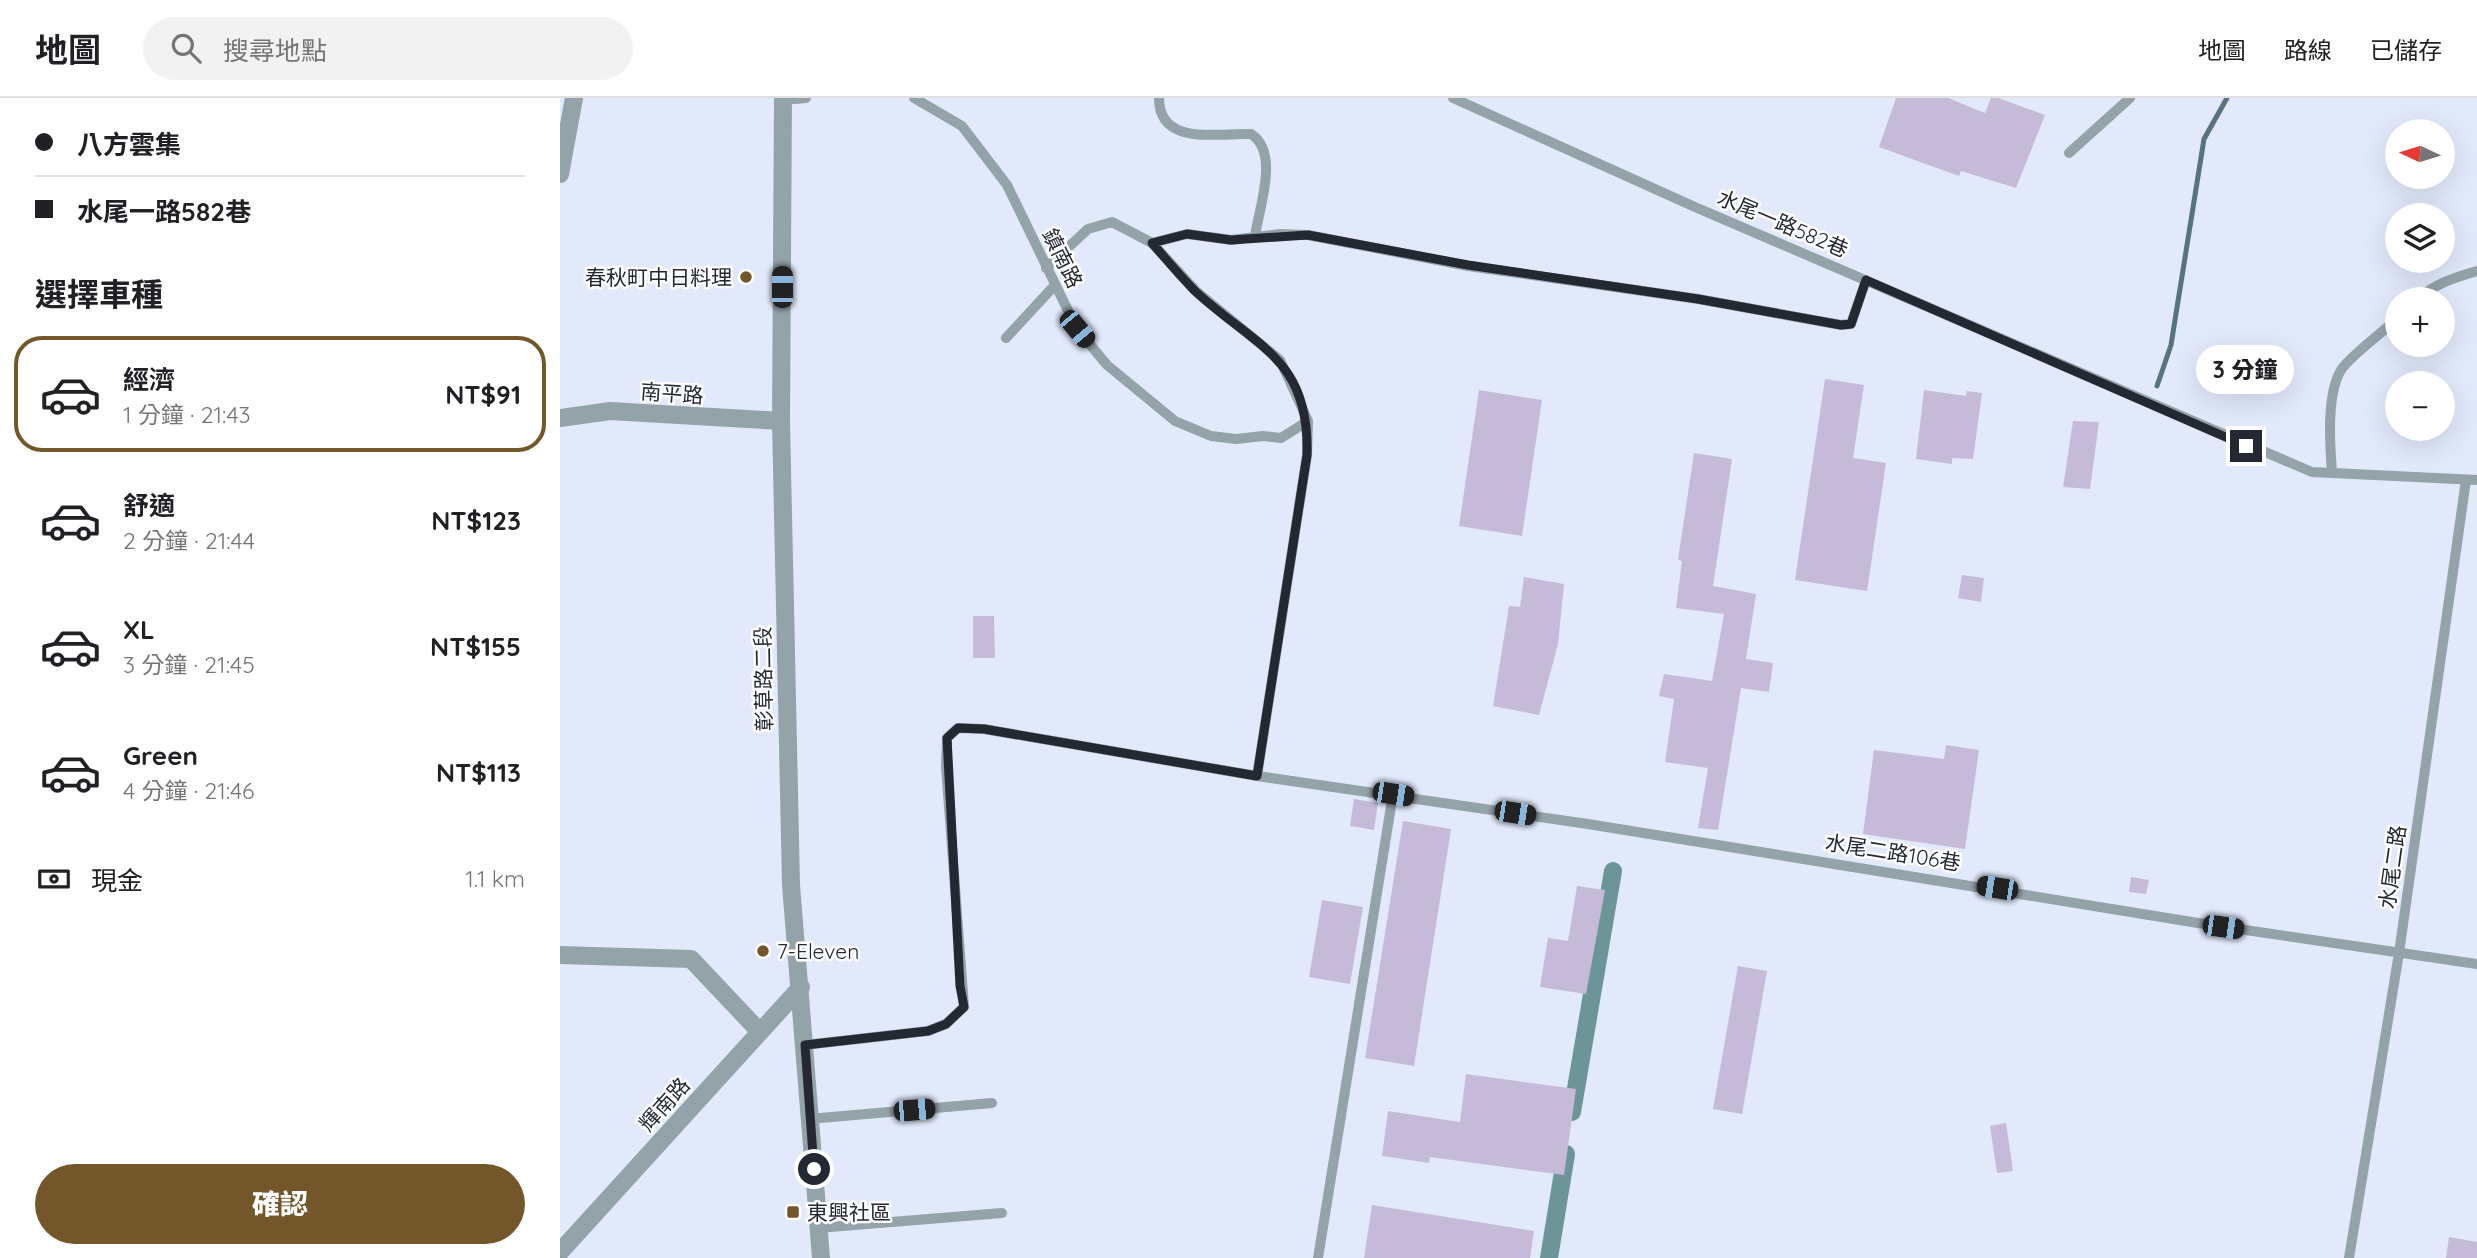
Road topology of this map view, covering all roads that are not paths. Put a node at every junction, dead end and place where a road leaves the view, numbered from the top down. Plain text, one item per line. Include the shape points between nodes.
1 (574, 98) edge
2 (806, 98) edge
3 (914, 98) edge
4 (1159, 98) edge
5 (1452, 98) edge
6 (2130, 98) edge
7 (783, 99) edge
8 (2069, 153) dead end
9 (560, 174) edge
10 (1255, 236) junction
11 (1152, 243) junction
12 (1046, 268) junction
13 (2477, 271) edge
14 (1866, 280) junction
15 (1055, 285) junction
16 (2438, 287) edge
17 (2385, 330) edge
18 (1006, 338) dead end
19 (560, 418) edge
20 (781, 421) junction
21 (1308, 421) junction
22 (2332, 473) junction
23 (2472, 480) edge
24 (1257, 776) junction
25 (1393, 794) junction
26 (2399, 953) junction
27 (560, 955) edge
28 (2477, 964) edge
29 (801, 987) junction
30 (760, 1032) junction
31 (805, 1045) junction
32 (992, 1103) dead end
33 (809, 1119) junction
34 (1002, 1213) dead end
35 (818, 1228) junction
36 (560, 1252) edge
37 (821, 1258) edge
38 (1318, 1258) edge
39 (2349, 1258) edge

1 - 9 street
2 - 7 lane
3 - 12 lane, 鎮南路 via 962,126 1007,185
4 - 10 lane via 1167,127 1179,132 1251,134 1259,139 1266,164
5 - 14 lane, 水尾一路582巷
6 - 8 lane
7 - 20 street, 彰草路二段
10 - 11 lane via 1231,240 1187,234
10 - 14 lane via 1308,235 1841,325 1851,324 1855,317
11 - 12 lane via 1112,222 1088,229
11 - 21 lane via 1196,291 1280,360
12 - 15 lane, 鎮南路
13 - 16 lane
14 - 22 lane, 水尾一路582巷 via 2272,457 2312,472
15 - 18 lane
15 - 21 lane, 鎮南路 via 1077,329 1107,365 1189,429 1236,439 1281,438
17 - 22 lane via 2341,370 2329,438
19 - 20 street, 南平路 via 610,411
20 - 29 street, 彰草路二段 via 791,885
21 - 24 lane via 1307,455
22 - 23 lane, 水尾一路582巷
23 - 26 lane, 水尾二路
24 - 25 lane, 水尾二路106巷
24 - 31 lane, 水尾二路106巷 via 958,728 947,738 946,767 964,1007 946,1024 928,1031
25 - 26 lane, 水尾二路106巷
25 - 38 lane
26 - 28 lane, 水尾二路106巷
26 - 39 lane, 水尾二路
27 - 30 street via 691,959
29 - 30 street, 輝南路
29 - 31 street, 彰草路二段
30 - 36 street, 輝南路
31 - 33 street, 彰草路二段
32 - 33 lane
33 - 35 street, 彰草路二段
34 - 35 lane
35 - 37 street, 彰草路二段

